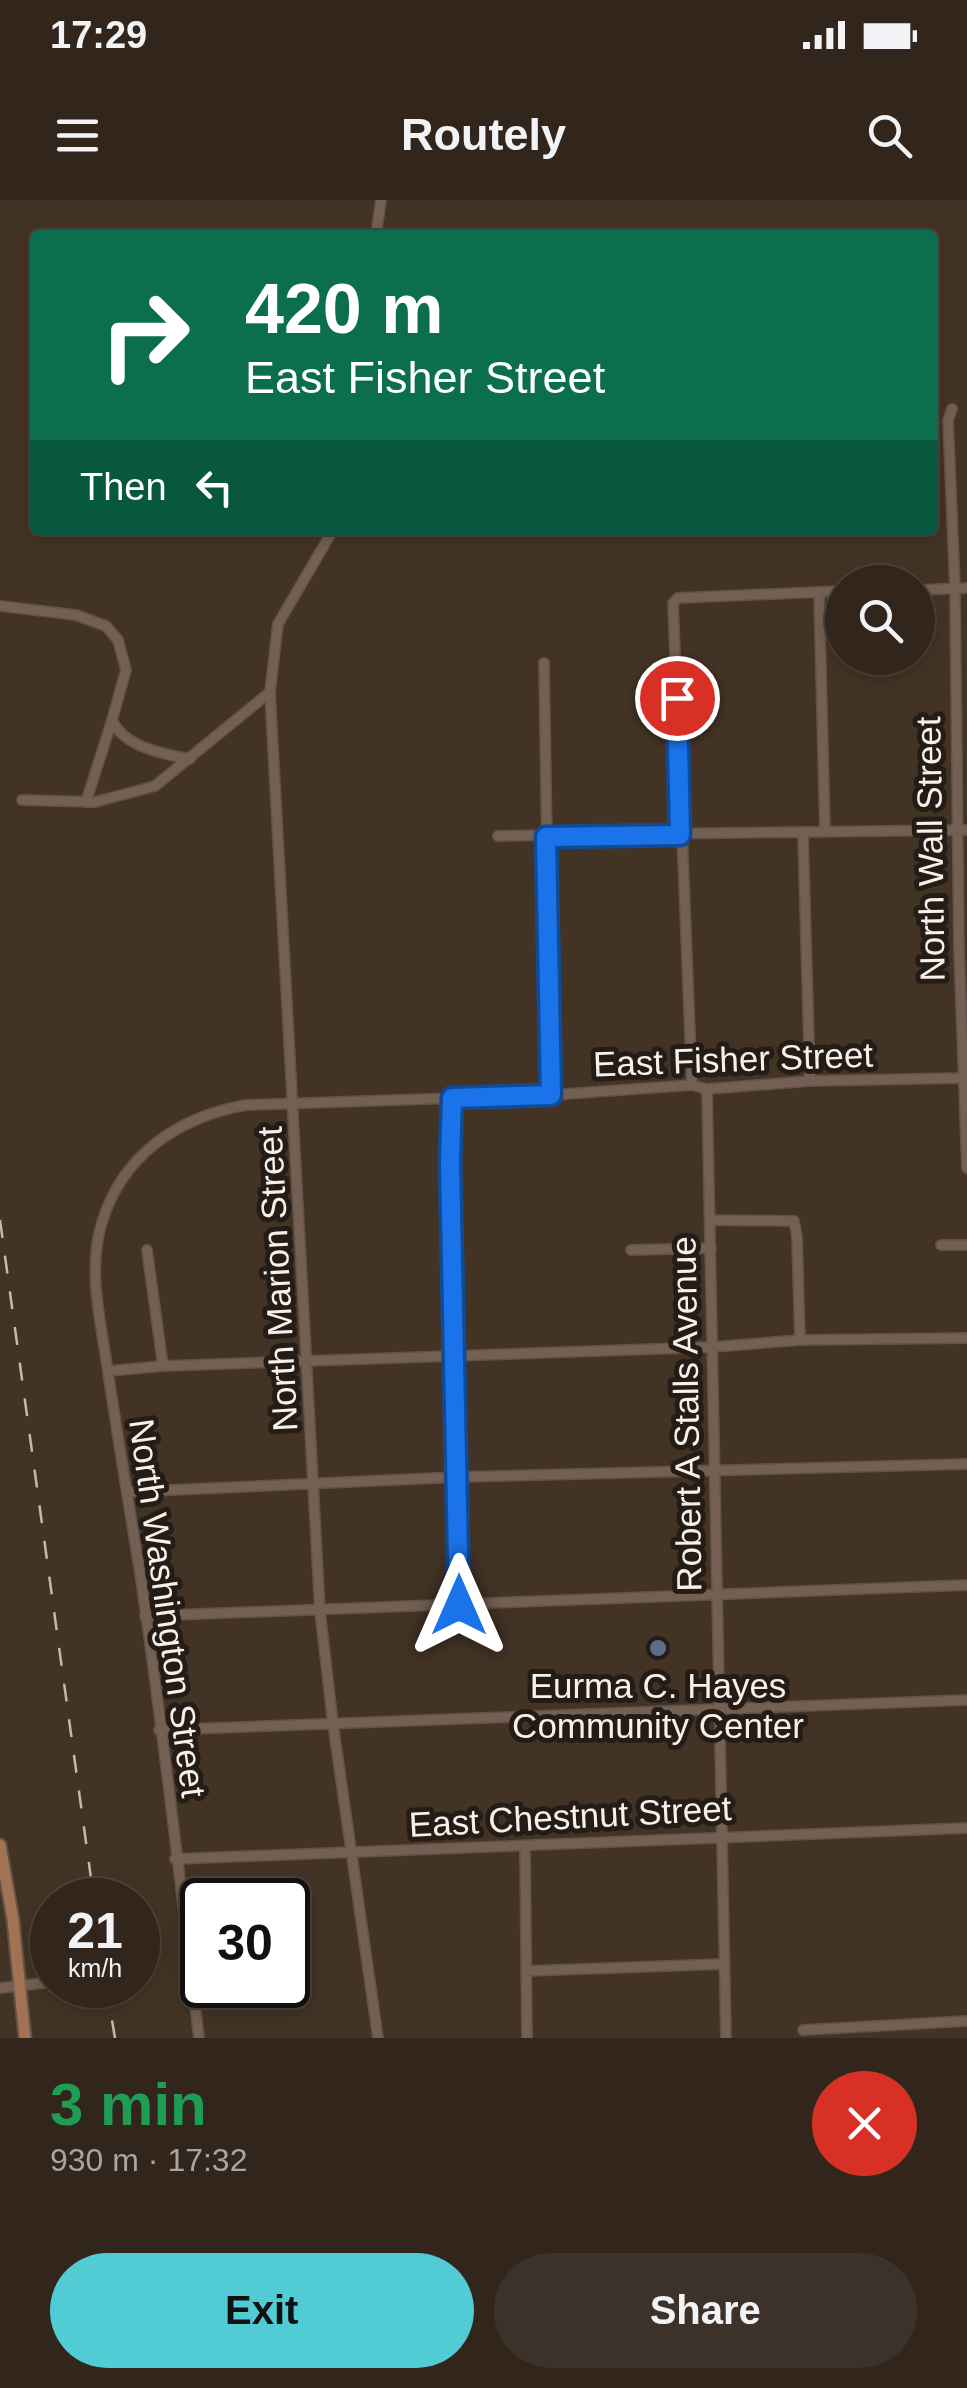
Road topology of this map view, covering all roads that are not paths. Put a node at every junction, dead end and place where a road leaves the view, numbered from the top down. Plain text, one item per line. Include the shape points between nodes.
1 (382, 200) edge
2 (377, 230) edge
3 (952, 409) dead end
4 (330, 535) edge
5 (967, 588) edge
6 (954, 589) junction
7 (935, 590) edge
8 (819, 592) junction
9 (825, 592) edge
10 (0, 606) edge
11 (544, 664) dead end
12 (270, 692) junction
13 (954, 702) junction
14 (967, 702) edge
15 (112, 720) junction
16 (190, 759) junction
17 (22, 800) dead end
18 (86, 802) junction
19 (962, 830) edge
20 (825, 831) junction
21 (803, 834) junction
22 (680, 835) junction
23 (498, 836) dead end
24 (546, 837) junction
25 (963, 948) edge
26 (962, 1078) junction
27 (810, 1081) junction
28 (692, 1085) junction
29 (707, 1089) junction
30 (551, 1095) junction
31 (452, 1098) junction
32 (294, 1103) junction
33 (967, 1168) edge
34 (118, 1190) joint
35 (710, 1220) junction
36 (967, 1245) edge
37 (941, 1246) dead end
38 (711, 1248) junction
39 (147, 1250) dead end
40 (631, 1250) dead end
41 (967, 1338) edge
42 (800, 1340) junction
43 (713, 1346) junction
44 (456, 1355) junction
45 (308, 1362) junction
46 (163, 1366) junction
47 (108, 1371) junction
48 (967, 1464) edge
49 (714, 1470) junction
50 (458, 1477) junction
51 (315, 1483) junction
52 (127, 1492) junction
53 (967, 1585) edge
54 (716, 1594) junction
55 (459, 1605) junction
56 (320, 1611) junction
57 (146, 1616) junction
58 (967, 1700) edge
59 (719, 1710) junction
60 (333, 1724) junction
61 (159, 1730) junction
62 (967, 1828) edge
63 (722, 1836) junction
64 (0, 1845) edge
65 (525, 1846) junction
66 (352, 1854) junction
67 (175, 1859) junction
68 (2, 1867) edge
69 (0, 1885) edge
70 (724, 1964) junction
71 (526, 1971) junction
72 (30, 1984) edge
73 (17, 1985) junction
74 (0, 1988) edge
75 (967, 2022) edge
76 (802, 2030) dead end
77 (24, 2038) edge
78 (198, 2038) edge
79 (378, 2038) edge
80 (527, 2038) edge
81 (726, 2038) edge

1 - 2 street
3 - 6 street, North Wall Street
4 - 12 street, North Marion Street via 278,624
5 - 6 street
6 - 7 street
6 - 13 street, North Wall Street
8 - 9 street
8 - 20 street
8 - 22 street via 674,599
10 - 15 street via 76,614 106,626 118,640 126,670
11 - 24 street
12 - 16 street
12 - 32 street, North Marion Street
13 - 14 street
13 - 19 street, North Wall Street
15 - 16 street via 117,731 148,749
15 - 18 street
16 - 18 street via 155,786
17 - 18 street
19 - 20 street
19 - 25 street, North Wall Street
20 - 21 street
21 - 22 street
21 - 27 street
22 - 24 street
22 - 28 street
23 - 24 street
24 - 30 street
25 - 26 street, North Wall Street
26 - 27 street, East Fisher Street
26 - 33 street, North Wall Street
27 - 29 street, East Fisher Street
28 - 29 street, East Fisher Street
28 - 30 street, East Fisher Street
29 - 35 street, Robert A Stalls Avenue
30 - 31 street, East Fisher Street
31 - 32 street, East Fisher Street
31 - 44 street
32 - 34 street, East Fisher Street via 246,1105 184,1123 138,1159
32 - 45 street, North Marion Street
34 - 47 street, North Washington Street via 97,1242 96,1290
35 - 38 street, Robert A Stalls Avenue
35 - 42 street via 794,1220
36 - 37 street
38 - 40 street
38 - 43 street, Robert A Stalls Avenue
39 - 46 street
41 - 42 street
42 - 43 street
43 - 44 street
43 - 49 street, Robert A Stalls Avenue
44 - 45 street
44 - 50 street
45 - 46 street
45 - 51 street, North Marion Street
46 - 47 street
47 - 52 street, North Washington Street
48 - 49 street
49 - 50 street
49 - 54 street, Robert A Stalls Avenue
50 - 51 street
50 - 55 street
51 - 52 street
51 - 56 street, North Marion Street
52 - 57 street, North Washington Street
53 - 54 street
54 - 55 street
54 - 59 street, Robert A Stalls Avenue
55 - 56 street
56 - 57 street
56 - 60 street, North Marion Street
57 - 61 street, North Washington Street
58 - 59 street
59 - 60 street
59 - 63 street, Robert A Stalls Avenue
60 - 61 street
60 - 66 street, North Marion Street
61 - 67 street, North Washington Street
62 - 63 street, East Chestnut Street
63 - 65 street, East Chestnut Street
63 - 70 street, Robert A Stalls Avenue
64 - 68 main road
65 - 66 street, East Chestnut Street
65 - 71 street
66 - 67 street, East Chestnut Street
66 - 79 street, North Marion Street
67 - 78 street, North Washington Street
68 - 69 main road
68 - 73 main road
70 - 71 street
70 - 81 street, Robert A Stalls Avenue
71 - 80 street
72 - 73 street
73 - 74 street
73 - 77 main road
75 - 76 street

